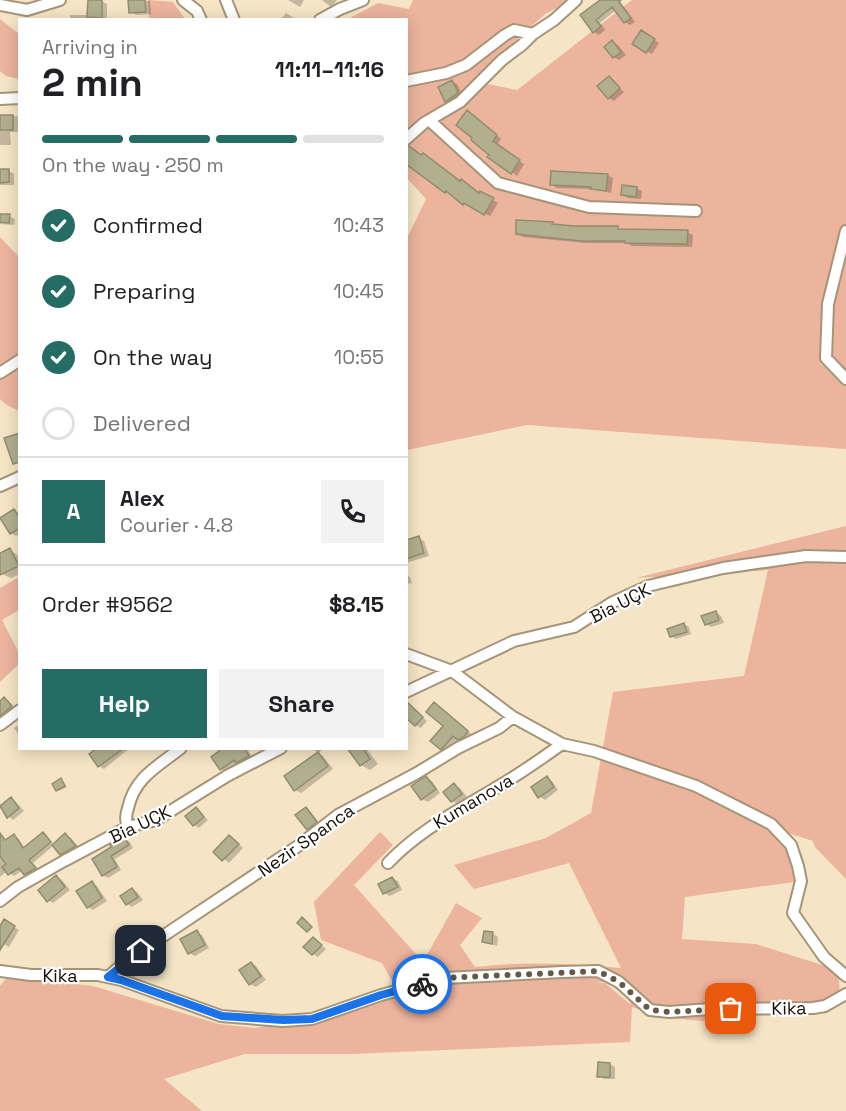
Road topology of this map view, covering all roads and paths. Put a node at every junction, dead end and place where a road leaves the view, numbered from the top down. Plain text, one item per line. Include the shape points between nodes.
1 (60, 0) edge
2 (183, 0) edge
3 (226, 0) edge
4 (363, 0) edge
5 (576, 0) edge
6 (0, 5) edge
7 (200, 18) edge
8 (233, 18) edge
9 (324, 18) edge
10 (533, 34) junction
11 (408, 81) edge
12 (18, 98) edge
13 (0, 99) edge
14 (429, 120) junction
15 (408, 136) edge
16 (696, 211) dead end
17 (846, 231) edge
18 (18, 361) edge
19 (0, 373) edge
20 (846, 379) edge
21 (18, 478) edge
22 (0, 486) edge
23 (846, 557) edge
24 (408, 655) edge
25 (452, 671) junction
26 (408, 691) edge
27 (18, 712) edge
28 (513, 717) junction
29 (0, 725) edge
30 (562, 744) junction
31 (178, 750) edge
32 (277, 750) edge
33 (128, 827) junction
34 (388, 863) dead end
35 (0, 901) edge
36 (0, 971) edge
37 (846, 976) edge
38 (108, 977) junction
39 (846, 994) edge

1 - 6 street via 27,10
2 - 7 street
3 - 8 street
4 - 9 street
5 - 10 street
10 - 11 street via 514,30 466,65
10 - 14 street via 460,102
12 - 13 street
14 - 15 street
14 - 16 street via 498,183 589,207
17 - 20 street via 828,303 826,358
18 - 19 street
21 - 22 street
23 - 25 street, Bia UÇK via 806,556 723,568 648,586 574,627 514,641
24 - 25 street
25 - 26 street, Bia UÇK
25 - 28 street
27 - 29 street
28 - 30 street
28 - 38 street, Nezir Spanca via 338,815
30 - 34 street, Kumanova via 442,818
30 - 37 street via 696,786 778,829 791,845 801,881 793,913 824,957
31 - 33 street via 138,782 129,805
32 - 33 street, Bia UÇK via 156,820
33 - 35 street, Bia UÇK via 18,887
36 - 38 street, Kika
38 - 39 street, Kika via 222,1016 283,1020 312,1019 444,978 562,972 598,971 619,982 650,1010 669,1012 813,1008

